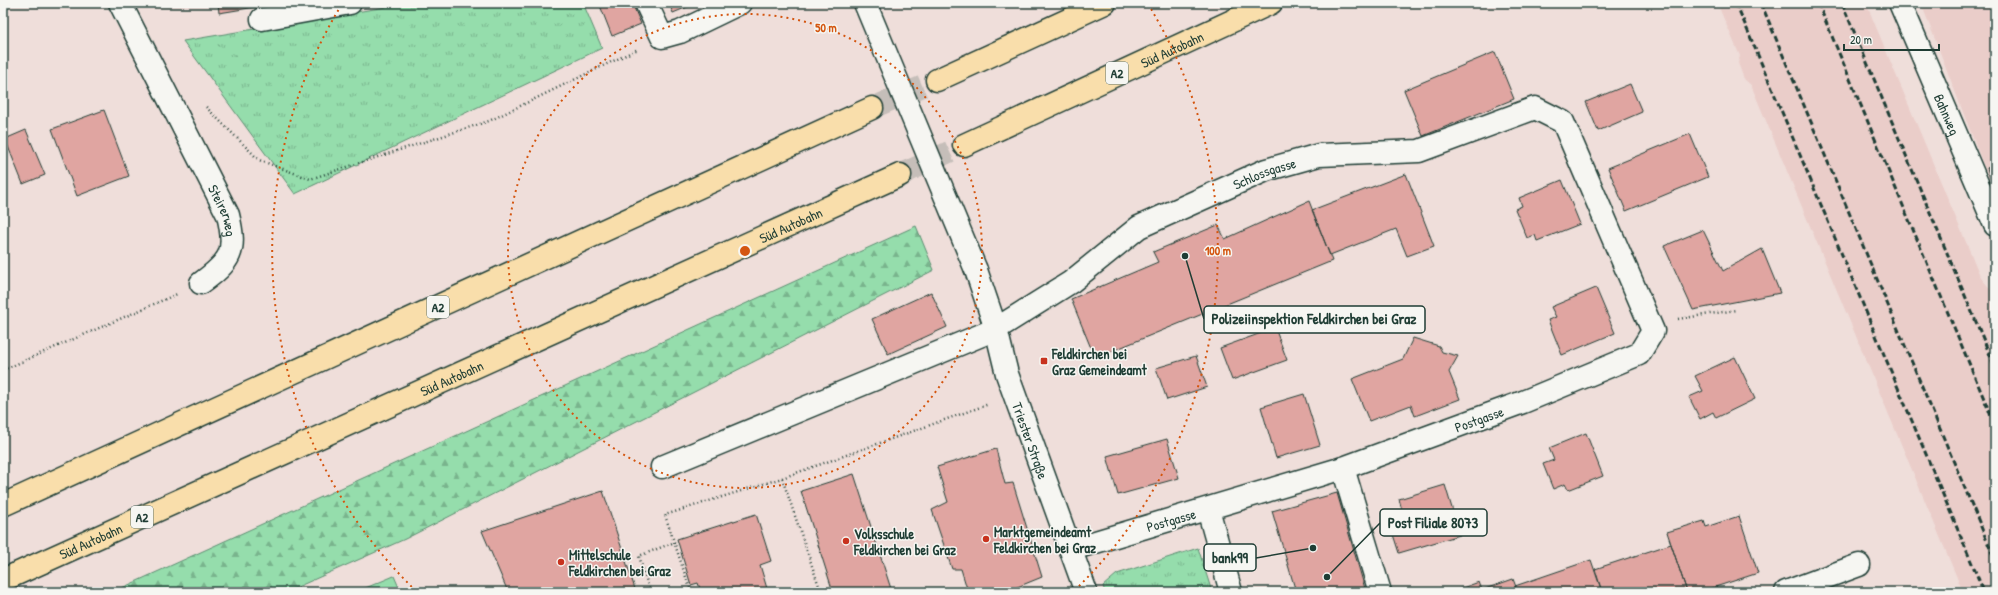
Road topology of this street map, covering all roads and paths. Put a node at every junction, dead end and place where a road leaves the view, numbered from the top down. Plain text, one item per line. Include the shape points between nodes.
1 (120, 3) edge
2 (350, 3) edge
3 (646, 3) edge
4 (740, 3) edge
5 (865, 3) edge
6 (1105, 3) edge
7 (1271, 3) edge
8 (1900, 3) edge
9 (262, 19) dead end
10 (662, 37) junction
11 (937, 80) tunnel mouth
12 (205, 106) dead end
13 (872, 108) tunnel mouth
14 (964, 145) tunnel mouth
15 (900, 175) tunnel mouth
16 (1995, 225) edge
17 (201, 283) joint
18 (1736, 310) dead end
19 (1650, 324) junction
20 (996, 329) junction
21 (3, 370) edge
22 (1015, 395) junction
23 (662, 467) dead end
24 (1343, 468) junction
25 (782, 478) junction
26 (3, 505) edge
27 (1208, 509) junction
28 (675, 542) junction
29 (1072, 549) junction
30 (1859, 565) dead end
31 (3, 580) edge
32 (650, 592) edge
33 (691, 592) edge
34 (821, 592) edge
35 (1086, 592) edge
36 (1232, 592) edge
37 (1380, 592) edge
38 (1786, 592) edge

1 - 17 street, Steirerweg via 228,215 232,248 227,260
2 - 9 street
3 - 10 street
4 - 10 street via 680,32
5 - 20 street, Triester Straße, bridge via 976,270
6 - 11 highway
7 - 14 highway, Süd Autobahn / A2
8 - 16 street, Bahnweg
10 - 12 path via 489,121 310,179 259,160
13 - 26 highway, A2
15 - 31 highway, Süd Autobahn / A2
17 - 21 path
18 - 19 path
19 - 20 street, Schlossgasse via 1563,122 1535,108 1419,151 1319,155 1266,170 1139,227 1071,282
19 - 24 street, Postgasse via 1653,331 1639,354 1523,402
20 - 22 street, Triester Straße
20 - 23 street, Schlossgasse
22 - 25 path
22 - 29 street, Triester Straße
24 - 27 street, Postgasse
24 - 37 street
25 - 28 path via 665,515
25 - 34 path
27 - 29 street, Postgasse
27 - 36 street
28 - 32 path via 639,556
28 - 33 path
29 - 35 street, Triester Straße
30 - 38 street

